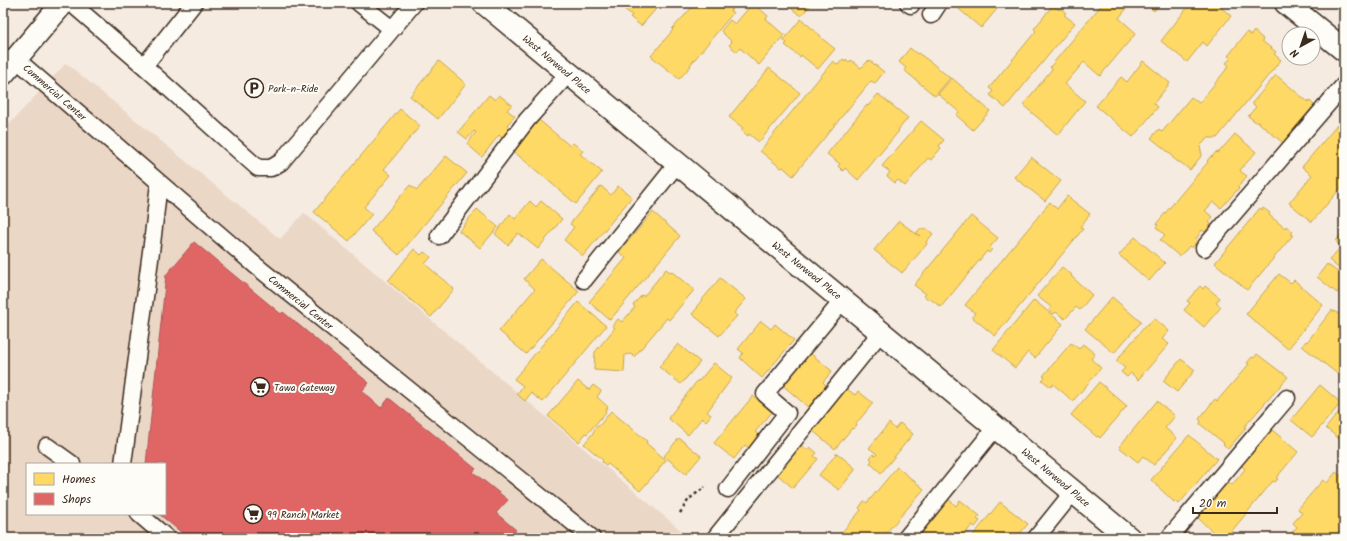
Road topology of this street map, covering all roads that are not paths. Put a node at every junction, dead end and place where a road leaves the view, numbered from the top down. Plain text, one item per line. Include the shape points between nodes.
1 (194, 3) edge
2 (359, 3) edge
3 (414, 3) edge
4 (484, 3) edge
5 (1286, 3) edge
6 (63, 6) edge
7 (392, 29) junction
8 (1344, 50) edge
9 (144, 66) junction
10 (10, 67) edge
11 (569, 74) junction
12 (1344, 85) edge
13 (678, 164) junction
14 (159, 183) junction
15 (439, 236) dead end
16 (1204, 248) dead end
17 (584, 280) dead end
18 (844, 300) junction
19 (881, 332) junction
20 (1287, 398) dead end
21 (996, 427) junction
22 (47, 446) dead end
23 (71, 463) edge
24 (123, 463) edge
25 (728, 489) road end
26 (1073, 492) junction
27 (140, 515) edge
28 (167, 538) edge
29 (592, 538) edge
30 (715, 538) edge
31 (906, 538) edge
32 (1036, 538) edge
33 (1129, 538) edge
34 (1169, 538) edge

1 - 9 lane
2 - 7 lane
3 - 7 lane
4 - 11 street, West Norwood Place
5 - 8 street
6 - 9 lane
6 - 10 street
7 - 9 lane via 290,153 271,168 258,168
10 - 14 lane, Commercial Center via 50,87
11 - 13 street, West Norwood Place
11 - 15 lane via 527,120
12 - 16 lane
13 - 17 lane
13 - 18 street, West Norwood Place
14 - 24 lane
14 - 29 lane, Commercial Center via 255,265
18 - 19 street, West Norwood Place
18 - 25 lane via 765,394 787,413
19 - 21 street, West Norwood Place
19 - 30 lane
20 - 34 lane
21 - 26 street, West Norwood Place
21 - 31 lane
22 - 23 lane
26 - 32 lane
26 - 33 street, West Norwood Place
27 - 28 lane

